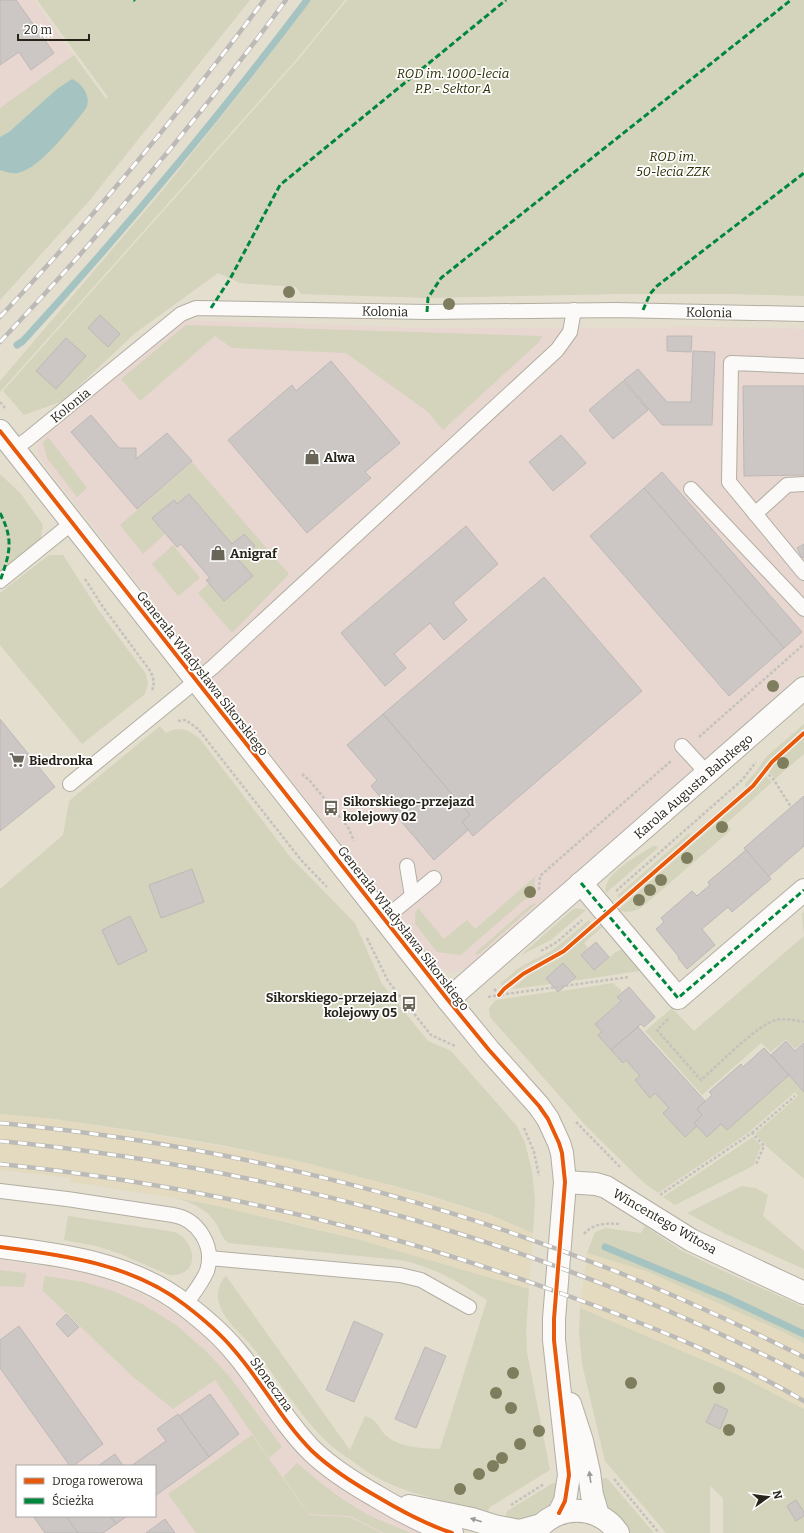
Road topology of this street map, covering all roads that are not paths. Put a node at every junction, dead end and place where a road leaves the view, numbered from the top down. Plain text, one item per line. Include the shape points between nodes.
1 (574, 310) junction
2 (804, 314) edge
3 (804, 366) edge
4 (0, 431) edge
5 (14, 449) junction
6 (804, 484) edge
7 (691, 489) dead end
8 (755, 514) junction
9 (72, 523) junction
10 (804, 573) edge
11 (0, 581) edge
12 (804, 609) edge
13 (196, 680) junction
14 (804, 688) edge
15 (684, 748) road end
16 (707, 773) junction
17 (70, 784) dead end
18 (406, 866) dead end
19 (434, 878) dead end
20 (581, 883) junction
21 (804, 890) edge
22 (412, 896) junction
23 (384, 919) junction
24 (448, 1000) junction
25 (565, 1182) junction
26 (0, 1191) edge
27 (0, 1247) edge
28 (209, 1258) junction
29 (804, 1293) edge
30 (185, 1305) junction
31 (469, 1306) dead end
32 (556, 1360) junction
33 (384, 1501) junction
34 (559, 1513) junction
35 (598, 1515) junction
36 (538, 1529) edge
37 (452, 1533) edge
38 (618, 1533) edge

1 - 2 lane, Kolonia
1 - 5 lane, Kolonia via 427,312 196,308 181,314
1 - 13 lane via 570,332 557,350 214,667
3 - 8 lane via 731,363 729,482
4 - 5 street, Generała Władysława Sikorskiego
5 - 9 street, Generała Władysława Sikorskiego
6 - 8 lane via 787,485
7 - 12 lane
8 - 10 lane
9 - 11 lane
9 - 13 street, Generała Władysława Sikorskiego
13 - 17 lane
13 - 23 street, Generała Władysława Sikorskiego
14 - 16 street, Karola Augusta Bahrkego
15 - 16 lane
16 - 20 street, Karola Augusta Bahrkego
18 - 22 lane
19 - 22 lane
20 - 21 street via 678,998
20 - 24 street, Karola Augusta Bahrkego
22 - 23 lane
23 - 24 street, Generała Władysława Sikorskiego
24 - 25 street, Generała Władysława Sikorskiego via 548,1118 562,1154
25 - 29 street, Wincentego Witosa via 606,1187 691,1240
25 - 32 street, Generała Władysława Sikorskiego via 554,1319
26 - 28 lane via 177,1216 193,1224 202,1233
27 - 30 street, Słoneczna via 70,1257 108,1266 148,1282
28 - 30 lane via 204,1277
28 - 31 lane via 400,1275 421,1280
30 - 33 street, Słoneczna via 234,1349 280,1413 312,1451 346,1478
32 - 34 street, Generała Władysława Sikorskiego via 569,1475 565,1502
35 -> 32 street, Generała Władysława Sikorskiego via 582,1441
36 -> 33 street, Słoneczna via 519,1531
33 - 37 street, Słoneczna via 404,1513
34 - 35 street via 579,1510
34 - 36 street, Słoneczna
35 - 38 street

